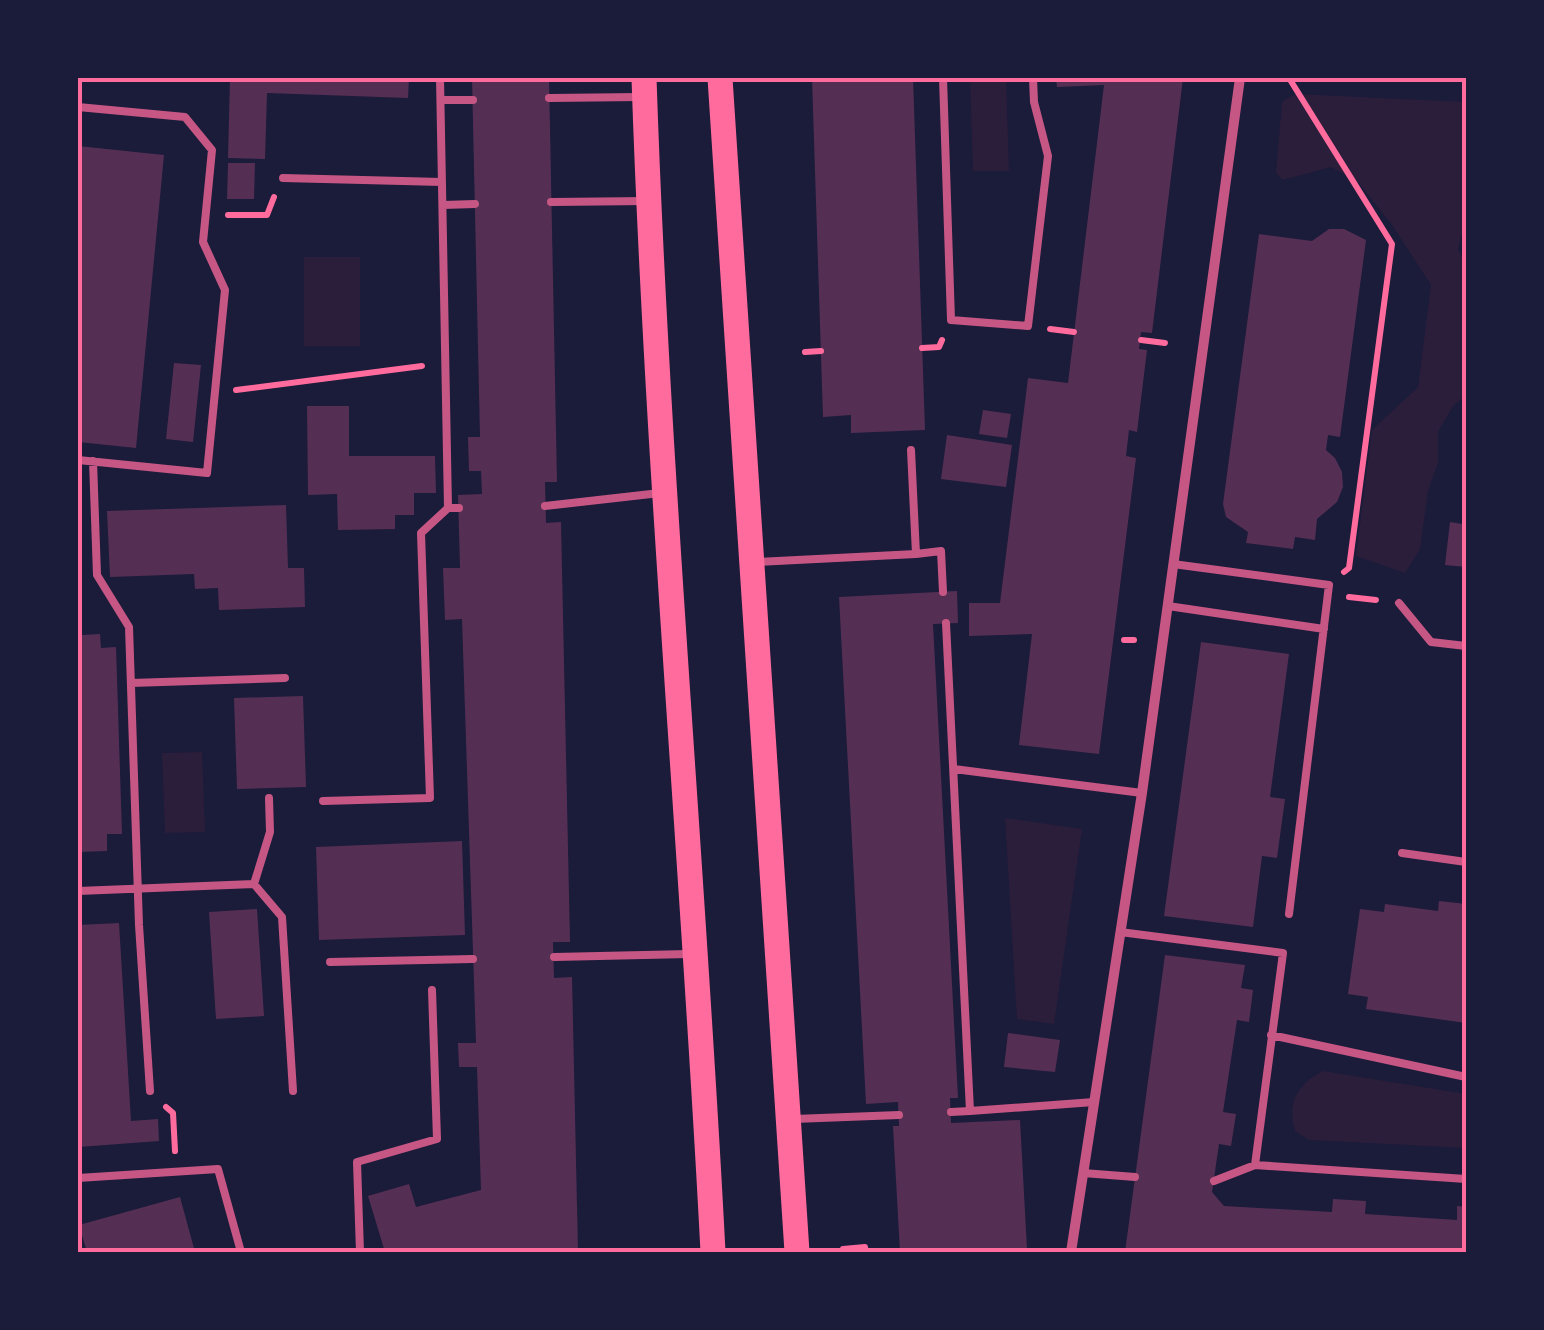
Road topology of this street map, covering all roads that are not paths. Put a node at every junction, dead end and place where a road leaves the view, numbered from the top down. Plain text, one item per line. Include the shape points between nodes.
1 (440, 78) edge
2 (720, 78) edge
3 (943, 78) edge
4 (1033, 78) edge
5 (1240, 78) edge
6 (644, 87) edge
7 (549, 98) dead end
8 (441, 100) junction
9 (473, 100) dead end
10 (78, 107) edge
11 (283, 178) road end
12 (442, 182) junction
13 (649, 201) junction
14 (552, 202) dead end
15 (476, 204) dead end
16 (443, 205) junction
17 (911, 450) dead end
18 (78, 460) edge
19 (93, 462) junction
20 (666, 493) junction
21 (545, 506) dead end
22 (448, 508) junction
23 (458, 508) dead end
24 (916, 554) junction
25 (750, 562) junction
26 (1173, 564) junction
27 (943, 592) dead end
28 (1399, 603) dead end
29 (1168, 606) junction
30 (946, 624) dead end
31 (1324, 629) junction
32 (1466, 646) edge
33 (285, 678) dead end
34 (131, 683) junction
35 (954, 769) junction
36 (1142, 793) junction
37 (269, 798) dead end
38 (323, 801) dead end
39 (1402, 853) dead end
40 (1466, 862) edge
41 (254, 884) junction
42 (138, 889) junction
43 (78, 891) edge
44 (1289, 914) dead end
45 (1120, 932) junction
46 (697, 954) junction
47 (554, 957) dead end
48 (473, 958) dead end
49 (330, 962) dead end
50 (432, 990) dead end
51 (1272, 1035) junction
52 (1466, 1077) edge
53 (150, 1091) road end
54 (293, 1091) dead end
55 (1094, 1102) junction
56 (970, 1111) junction
57 (951, 1112) dead end
58 (899, 1115) dead end
59 (788, 1119) junction
60 (1255, 1165) junction
61 (1083, 1173) junction
62 (1135, 1176) dead end
63 (78, 1178) edge
64 (1466, 1179) edge
65 (1214, 1181) dead end
66 (241, 1252) edge
67 (360, 1252) edge
68 (713, 1252) edge
69 (797, 1252) edge
70 (1071, 1252) edge

1 - 8 lane
2 - 25 main road
3 - 4 lane via 951,320 1028,326 1048,156
5 - 26 street
6 - 7 lane
6 - 13 main road
8 - 9 lane
8 - 12 lane
10 - 19 lane via 185,117 212,150 203,242 225,290 208,472
11 - 12 lane
12 - 16 lane
13 - 14 lane
13 - 20 main road
15 - 16 lane
16 - 22 lane
17 - 24 lane
18 - 19 lane
19 - 34 lane via 97,575 129,628
20 - 21 lane
20 - 46 main road
22 - 23 lane
22 - 38 lane via 421,533 430,798
24 - 25 lane
24 - 27 lane via 941,551
25 - 59 main road
26 - 29 street
26 - 31 lane via 1329,585
28 - 32 lane via 1430,642
29 - 31 lane
29 - 36 street
30 - 35 lane
31 - 44 lane
33 - 34 lane
34 - 42 lane
35 - 36 lane
35 - 56 lane
36 - 45 street
37 - 41 lane via 270,832
39 - 40 lane
41 - 42 lane
41 - 54 lane via 282,917
42 - 43 lane
42 - 53 lane
45 - 51 lane via 1283,954
45 - 55 street
46 - 47 lane
46 - 68 main road
48 - 49 lane
50 - 67 lane via 437,1140 357,1162
51 - 52 lane
51 - 60 lane
55 - 56 lane
55 - 61 street
56 - 57 lane
58 - 59 lane
59 - 69 main road
60 - 64 lane
60 - 65 lane
61 - 62 lane
61 - 70 street
63 - 66 lane via 218,1170

